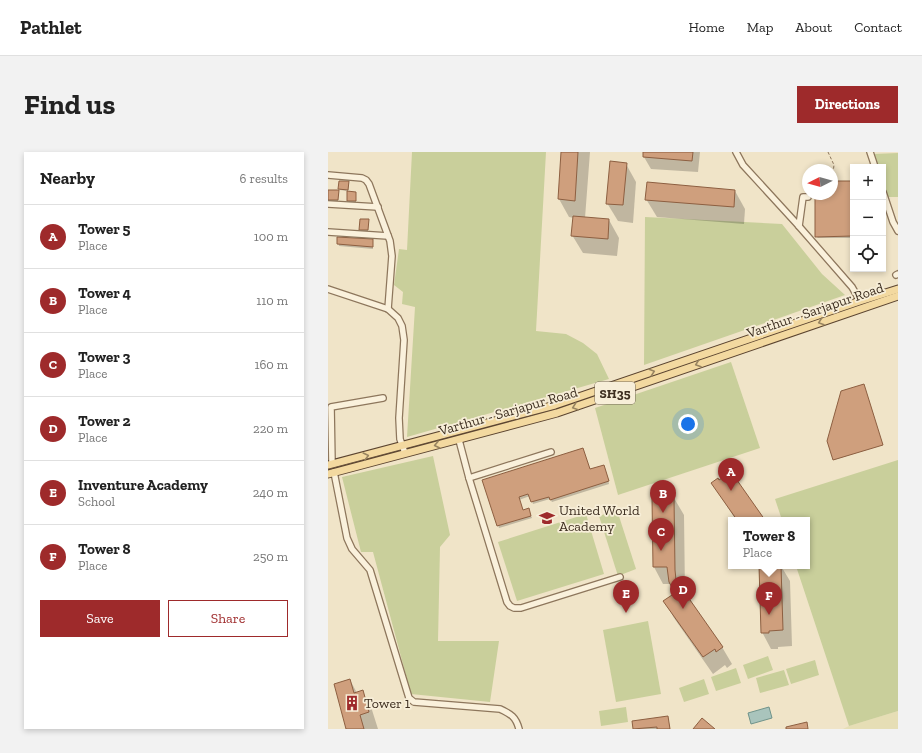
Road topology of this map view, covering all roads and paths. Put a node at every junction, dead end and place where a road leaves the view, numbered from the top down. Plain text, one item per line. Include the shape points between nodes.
1 (736, 152) edge
2 (828, 152) edge
3 (870, 152) edge
4 (834, 164) edge
5 (874, 164) edge
6 (328, 175) edge
7 (803, 200) edge
8 (886, 200) edge
9 (328, 204) edge
10 (378, 207) junction
11 (799, 226) junction
12 (898, 231) edge
13 (328, 232) edge
14 (388, 236) junction
15 (328, 289) edge
16 (898, 289) edge
17 (898, 296) edge
18 (860, 301) junction
19 (388, 309) junction
20 (383, 398) dead end
21 (459, 440) junction
22 (404, 449) junction
23 (551, 452) dead end
24 (330, 465) edge
25 (331, 473) edge
26 (469, 478) junction
27 (620, 578) dead end
28 (519, 729) edge

1 - 11 street via 743,165
2 - 4 path
3 - 5 street
6 - 10 street via 366,180
7 - 11 street
8 - 12 street
9 - 10 street
10 - 14 street
11 - 18 street via 852,286
13 - 14 street
14 - 19 street via 392,256
15 - 19 street
16 - 18 main road, Varthur - Sarjapur Road / SH35
17 -> 21 main road, Varthur - Sarjapur Road / SH35 via 557,413
22 -> 18 main road, Varthur - Sarjapur Road / SH35 via 555,405
19 - 22 street via 398,318 404,340 399,418 400,439
20 - 24 street via 331,407
21 -> 22 main road, Varthur - Sarjapur Road / SH35
21 - 26 street
24 -> 22 main road, Varthur - Sarjapur Road / SH35
22 - 25 main road, Varthur - Sarjapur Road / SH35
23 - 26 street
25 - 28 street via 347,538 352,549 370,570 409,698 414,702 500,709 511,714
26 - 27 street via 510,606 521,608

